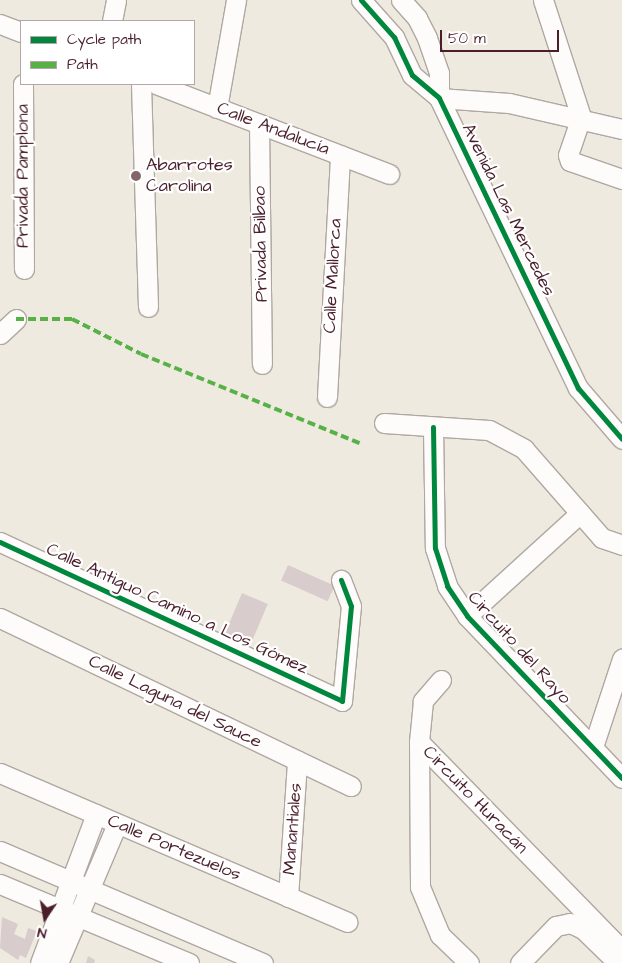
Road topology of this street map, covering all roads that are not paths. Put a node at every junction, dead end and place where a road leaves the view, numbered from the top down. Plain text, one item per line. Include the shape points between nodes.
1 (116, 0) edge
2 (236, 0) edge
3 (361, 0) edge
4 (401, 0) edge
5 (543, 0) edge
6 (112, 20) edge
7 (0, 24) edge
8 (20, 32) edge
9 (23, 85) edge
10 (141, 85) edge
11 (159, 85) edge
12 (439, 98) junction
13 (217, 108) junction
14 (581, 117) junction
15 (259, 124) junction
16 (622, 129) edge
17 (340, 155) junction
18 (389, 174) dead end
19 (622, 178) edge
20 (24, 269) dead end
21 (148, 307) dead end
22 (16, 319) dead end
23 (0, 334) edge
24 (262, 364) dead end
25 (327, 396) dead end
26 (384, 423) dead end
27 (433, 427) junction
28 (622, 439) edge
29 (580, 512) junction
30 (0, 542) edge
31 (622, 545) edge
32 (341, 580) dead end
33 (467, 616) junction
34 (0, 618) edge
35 (622, 659) edge
36 (441, 680) dead end
37 (419, 742) junction
38 (593, 747) junction
39 (297, 760) junction
40 (0, 773) edge
41 (622, 778) edge
42 (351, 786) dead end
43 (96, 814) junction
44 (117, 824) junction
45 (0, 851) edge
46 (71, 881) junction
47 (0, 884) edge
48 (89, 889) junction
49 (288, 897) junction
50 (572, 899) junction
51 (60, 909) junction
52 (78, 917) junction
53 (347, 922) dead end
54 (564, 923) junction
55 (622, 950) edge
56 (40, 963) edge
57 (58, 963) edge
58 (189, 963) edge
59 (263, 963) edge
60 (469, 963) edge
61 (520, 963) edge
62 (618, 963) edge

1 - 6 street
2 - 13 street
3 - 12 street, Avenida Las Mercedes via 394,37 412,76
4 - 12 street, Avenida Las Mercedes via 417,18 427,38 439,73
5 - 14 street
7 - 8 street
9 - 20 street, Privada Pamplona
10 - 21 street
11 - 13 street, Calle Andalucía
12 - 14 street via 509,104
12 - 28 street, Avenida Las Mercedes via 578,388
13 - 15 street, Calle Andalucía
14 - 16 street
14 - 19 street via 568,155 570,161
15 - 17 street, Calle Andalucía
15 - 24 street, Privada Bilbao
17 - 18 street, Calle Andalucía
17 - 25 street, Calle Mallorca
22 - 23 street
26 - 27 street
27 - 29 street via 489,430 524,448
27 - 33 street, Circuito del Rayo via 435,548 447,586
29 - 31 street via 602,538
29 - 33 street, Circuito del Rayo
30 - 32 street, Calle Antiguo Camino a Los Gómez via 342,701 352,606
33 - 38 street, Circuito del Rayo
34 - 39 street, Calle Laguna del Sauce
35 - 38 street
36 - 37 street via 424,701
37 - 50 street, Circuito Huracán
37 - 60 street, Circuito Huracán via 420,887 440,935
38 - 41 street, Circuito del Rayo
39 - 42 street, Calle Laguna del Sauce
39 - 49 street, Manantiales
40 - 43 street, Calle Portezuelos
43 - 44 street, Calle Portezuelos
43 - 46 street
44 - 48 street
44 - 49 street, Calle Portezuelos
45 - 46 street
46 - 48 street
46 - 51 street
47 - 51 street
48 - 52 street
48 - 59 street
49 - 53 street, Calle Portezuelos
50 - 54 street
50 - 55 street, Circuito Huracán
51 - 52 street
51 - 56 street
52 - 57 street
52 - 58 street
54 - 61 street via 556,926
54 - 62 street via 583,928

